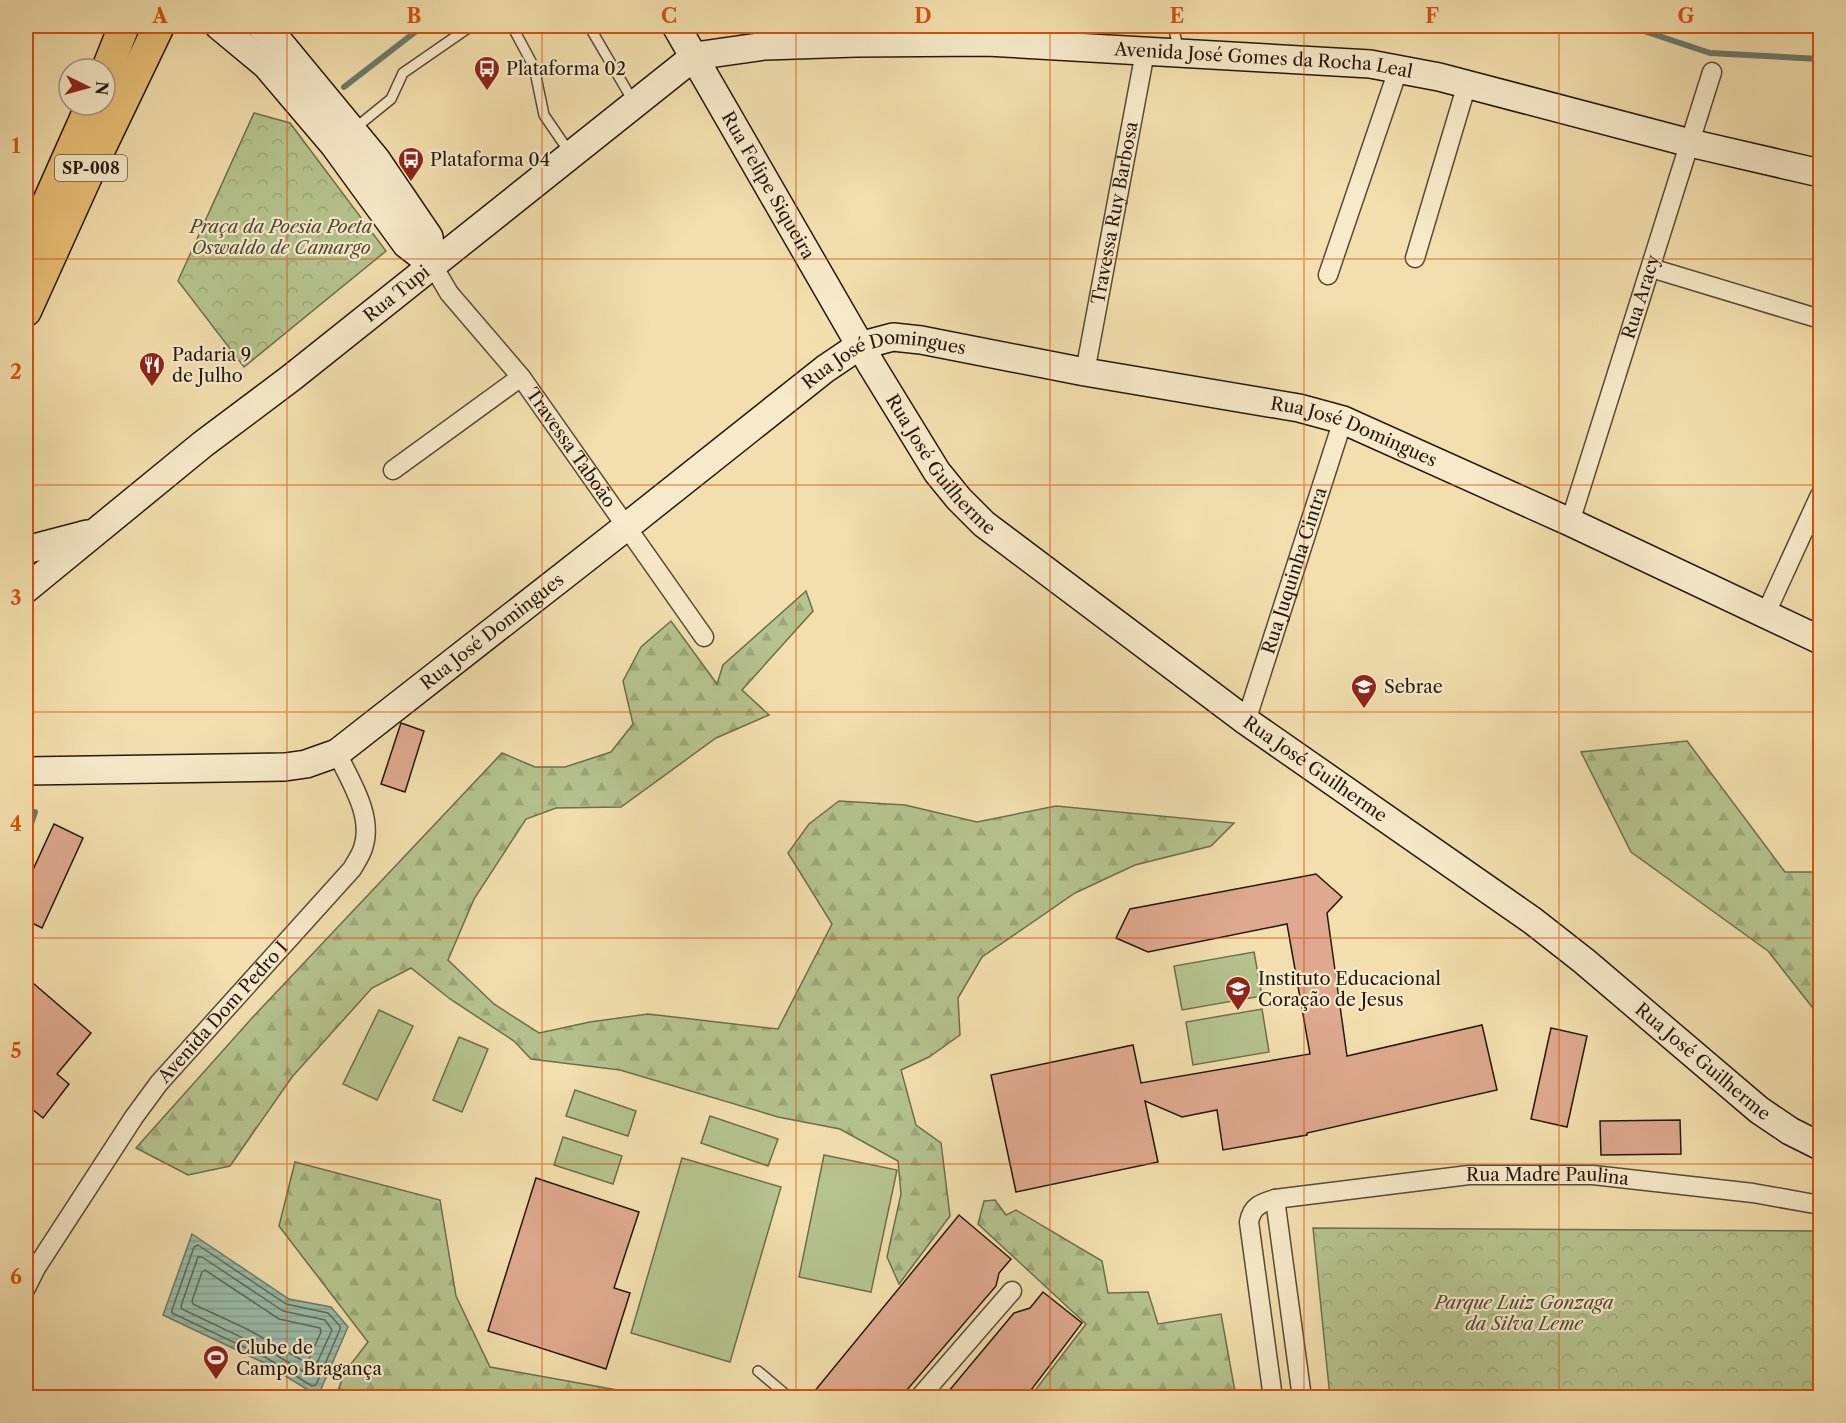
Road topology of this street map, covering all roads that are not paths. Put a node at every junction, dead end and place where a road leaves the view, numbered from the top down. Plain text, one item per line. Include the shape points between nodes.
1 (124, 26) edge
2 (159, 26) edge
3 (219, 26) edge
4 (261, 26) edge
5 (471, 26) edge
6 (512, 26) edge
7 (589, 26) edge
8 (676, 26) edge
9 (1173, 26) edge
10 (1145, 52) junction
11 (1179, 53) junction
12 (695, 56) junction
13 (112, 57) edge
14 (1398, 70) junction
15 (1712, 72) dead end
16 (1467, 84) junction
17 (635, 104) junction
18 (86, 117) edge
19 (344, 138) junction
20 (1690, 143) junction
21 (571, 155) junction
22 (1821, 173) edge
23 (26, 251) edge
24 (1415, 258) dead end
25 (432, 264) junction
26 (1651, 268) junction
27 (1328, 275) dead end
28 (26, 311) edge
29 (1821, 319) edge
30 (859, 346) junction
31 (1085, 372) junction
32 (521, 377) junction
33 (1343, 420) junction
34 (393, 470) dead end
35 (1821, 495) edge
36 (1570, 522) junction
37 (626, 527) junction
38 (96, 531) junction
39 (26, 550) edge
40 (26, 589) edge
41 (1766, 614) junction
42 (704, 637) dead end
43 (1821, 640) edge
44 (1246, 721) junction
45 (337, 753) junction
46 (26, 771) edge
47 (1821, 1146) edge
48 (1275, 1199) junction
49 (1821, 1205) edge
50 (31, 1272) edge
51 (26, 1288) edge
52 (1012, 1291) dead end
53 (758, 1371) dead end
54 (790, 1398) edge
55 (919, 1398) edge
56 (1273, 1398) edge
57 (1302, 1398) edge

1 - 13 main road
2 - 28 main road, SP-008
3 - 19 street via 266,64
4 - 19 street via 281,44
5 - 19 lane via 403,73 391,99
6 - 21 lane via 534,67 544,114
7 - 17 lane
8 - 12 street, Rua Felipe Siqueira
9 - 11 lane
10 - 11 street, Avenida José Gomes da Rocha Leal
10 - 12 street, Avenida José Gomes da Rocha Leal via 987,42 868,43 765,46
10 - 31 street, Travessa Ruy Barbosa
11 - 14 street, Avenida José Gomes da Rocha Leal via 1370,64
12 - 17 street, Rua Tupi
12 - 30 street, Rua Felipe Siqueira
14 - 16 street, Avenida José Gomes da Rocha Leal
14 - 27 street
15 - 20 street, Rua Aracy
16 - 20 street, Avenida José Gomes da Rocha Leal
16 - 24 street
17 - 21 street, Rua Tupi
18 - 23 main road, SP-008
19 - 25 street via 406,244
20 - 22 street, Avenida José Gomes da Rocha Leal
20 - 26 street, Rua Aracy
21 - 25 street, Rua Tupi
25 - 32 street, Travessa Taboão via 449,293
25 - 38 street, Rua Tupi
26 - 29 street
26 - 36 street, Rua Aracy
30 - 31 street, Rua José Domingues via 893,337 921,340
30 - 37 street, Rua José Domingues
30 - 44 street, Rua José Guilherme via 958,500 984,524
31 - 33 street, Rua José Domingues via 1299,408
32 - 34 street
32 - 37 street, Travessa Taboão
33 - 36 street, Rua José Domingues
33 - 44 street, Rua Juquinha Cintra
35 - 41 street
36 - 41 street, Rua José Domingues
37 - 42 street, Travessa Taboão
37 - 45 street, Rua José Domingues
38 - 39 street, Rua Tupi
38 - 40 street, Rua Tupi
41 - 43 street, Rua José Domingues
44 - 47 street, Rua José Guilherme via 1533,921 1759,1110
45 - 46 street, Rua José Domingues via 285,767
45 - 50 street, Avenida Dom Pedro I via 362,807 366,829 363,848 352,869 159,1083
48 - 49 street, Rua Madre Paulina via 1470,1175 1593,1175 1753,1192
48 - 56 street, Rua Madre Paulina via 1258,1204 1249,1222
48 - 57 street
50 - 51 street, Avenida Dom Pedro I
52 - 55 street
53 - 54 lane

